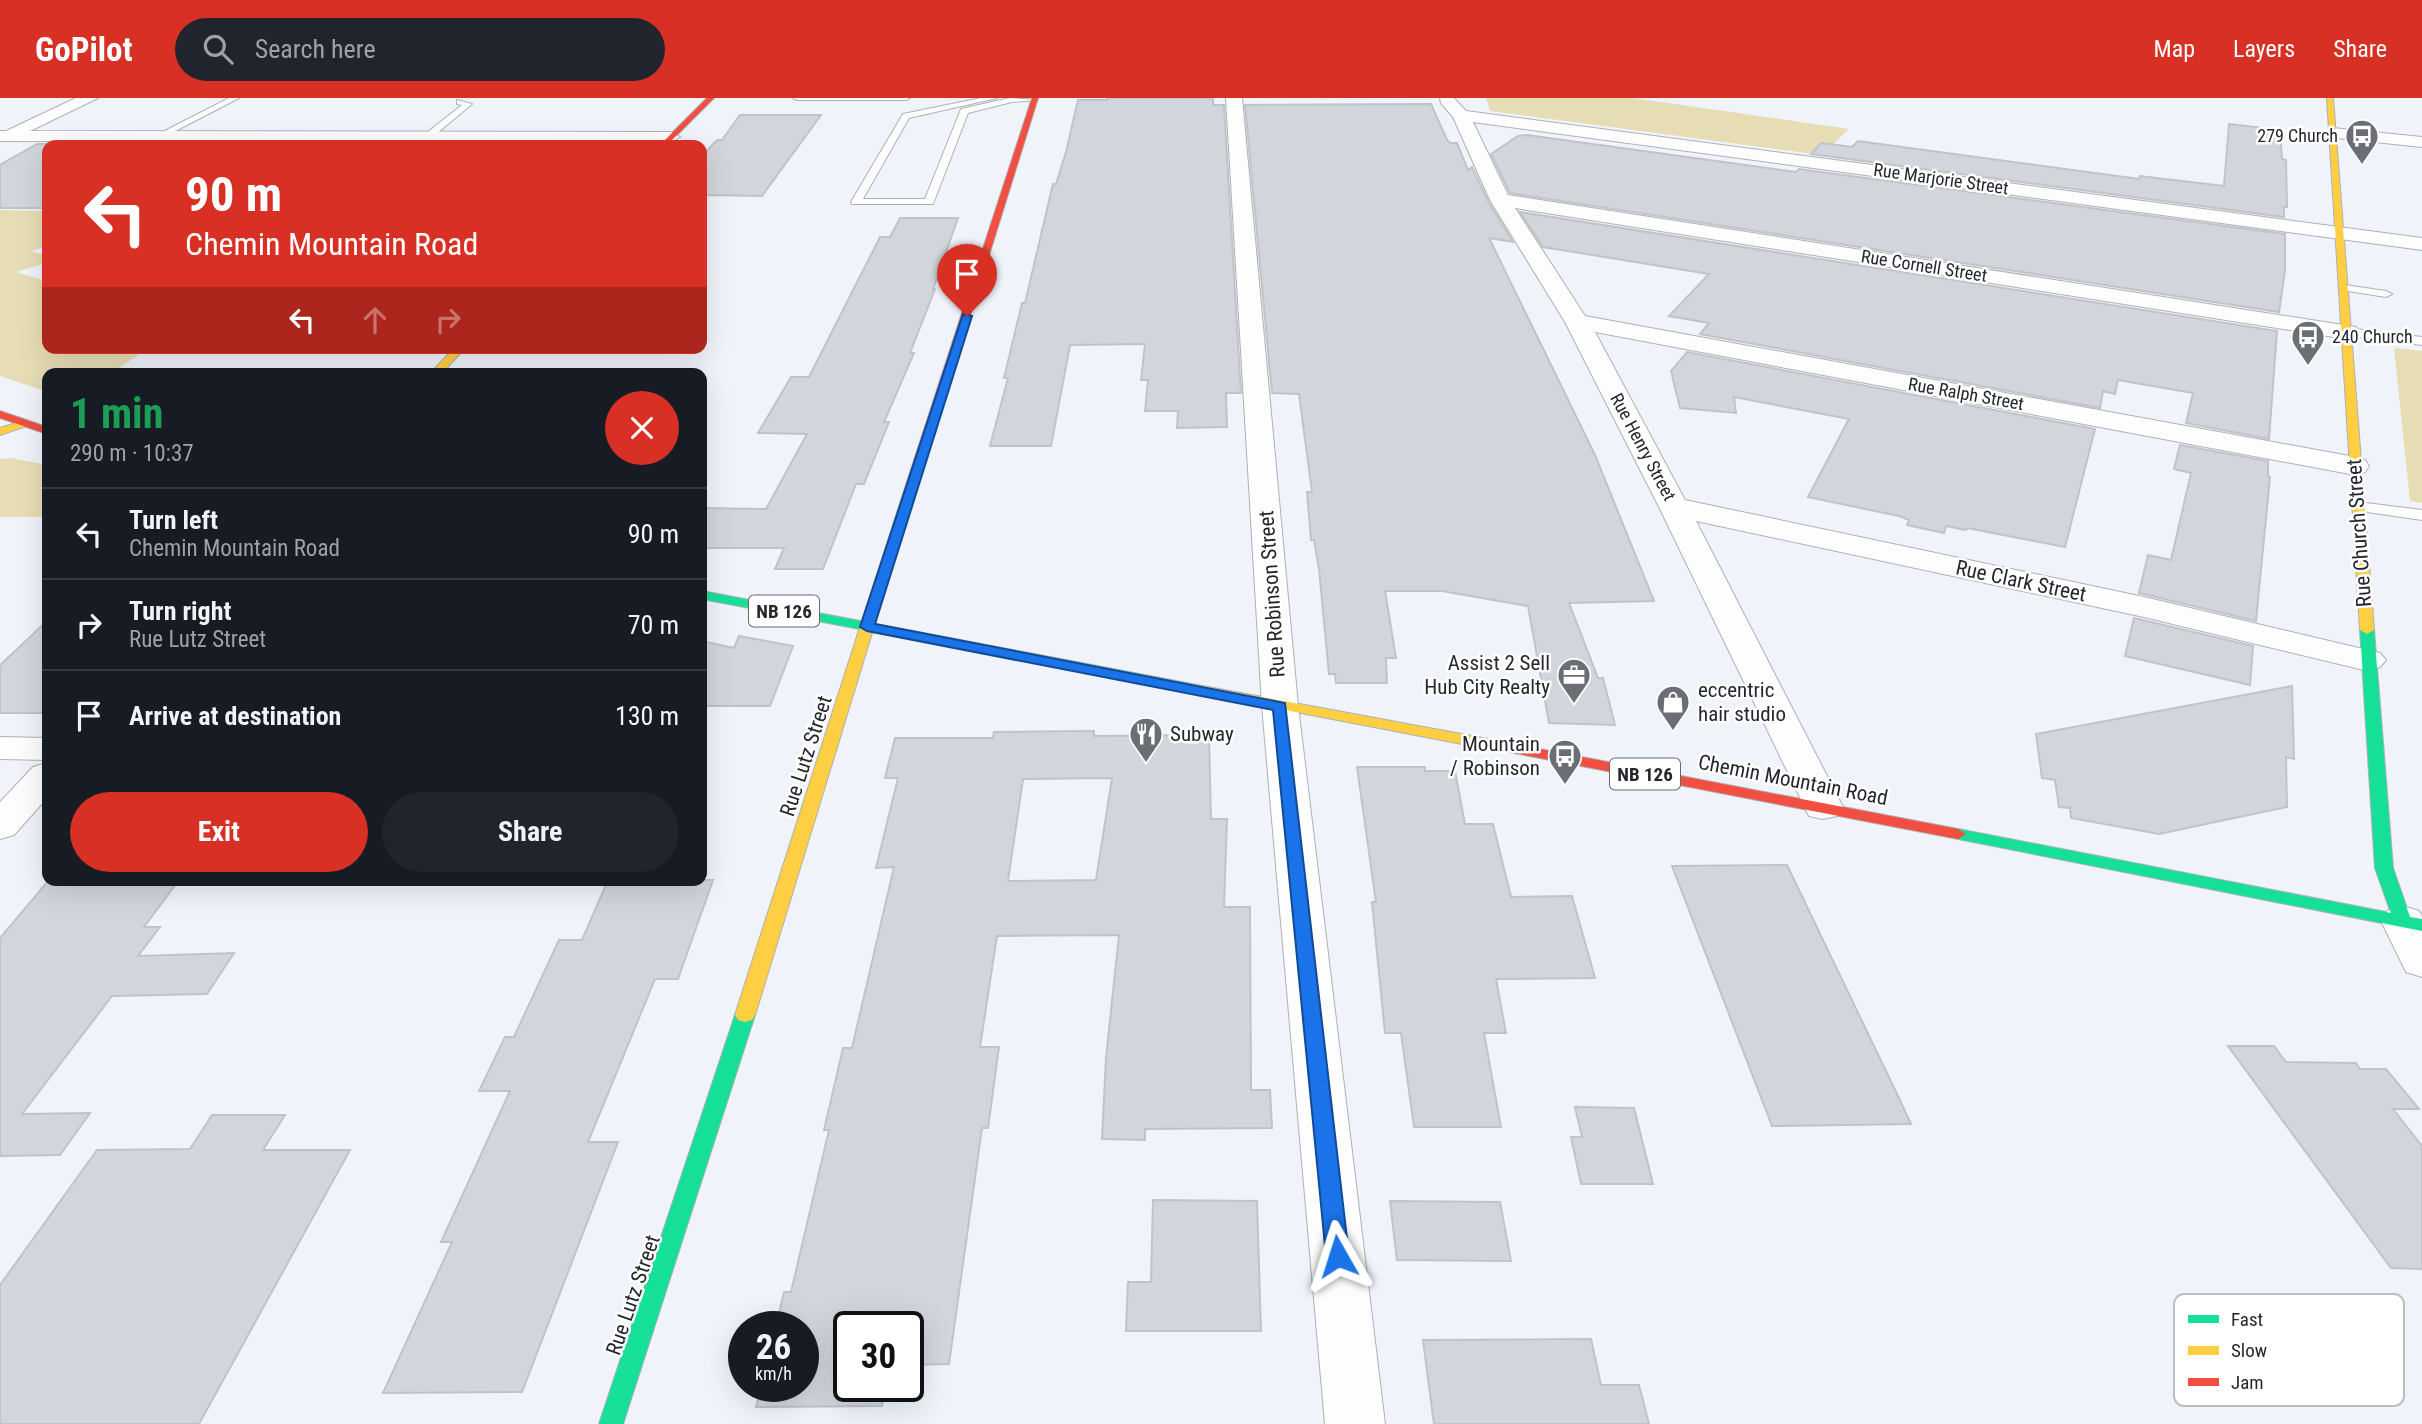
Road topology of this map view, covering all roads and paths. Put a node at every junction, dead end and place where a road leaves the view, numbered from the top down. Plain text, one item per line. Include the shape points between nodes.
1 (90, 98) edge
2 (235, 98) edge
3 (711, 98) edge
4 (797, 98) edge
5 (906, 98) edge
6 (993, 98) edge
7 (1234, 98) edge
8 (1446, 98) edge
9 (2330, 98) edge
10 (1035, 99) edge
11 (460, 102) dead end
12 (963, 115) junction
13 (1461, 115) junction
14 (906, 116) junction
15 (2333, 133) junction
16 (157, 136) junction
17 (1, 137) edge
18 (427, 137) junction
19 (607, 140) edge
20 (668, 140) edge
21 (2422, 142) edge
22 (1500, 200) junction
23 (2340, 233) junction
24 (2422, 244) edge
25 (2345, 288) junction
26 (2386, 294) dead end
27 (1577, 322) junction
28 (2347, 332) junction
29 (2422, 341) edge
30 (454, 354) edge
31 (441, 368) edge
32 (0, 414) edge
33 (25, 423) junction
34 (42, 429) edge
35 (0, 432) edge
36 (2355, 466) junction
37 (1674, 507) junction
38 (2358, 507) junction
39 (2422, 515) edge
40 (707, 596) edge
41 (867, 627) junction
42 (2368, 660) junction
43 (1280, 706) junction
44 (0, 748) edge
45 (42, 749) edge
46 (42, 780) edge
47 (1823, 807) junction
48 (0, 826) edge
49 (2412, 923) edge
50 (2422, 961) edge
51 (611, 1424) edge
52 (1355, 1424) edge

1 - 17 street
2 - 16 lane
3 - 20 street
4 - 5 lane
6 - 14 lane
7 - 43 street, Rue Robinson Street
8 - 13 street, Rue Henry Street
9 - 15 street, Rue Church Street
10 - 12 lane via 972,108
10 - 41 street, Rue Lutz Street
11 - 18 lane via 468,104
12 - 14 lane
12 - 14 lane via 929,202 856,202
13 - 22 street, Rue Henry Street
13 - 23 street, Rue Marjorie Street
15 - 21 street
15 - 23 street, Rue Church Street
16 - 17 street
16 - 18 street
18 - 19 street
22 - 27 street, Rue Henry Street
22 - 28 street, Rue Cornell Street
23 - 24 street, Rue Marjorie Street
23 - 25 street, Rue Church Street
25 - 26 lane
25 - 28 street, Rue Church Street
27 - 36 street, Rue Ralph Street
27 - 37 street, Rue Henry Street
28 - 29 lane
28 - 36 street, Rue Church Street
30 - 31 street
32 - 33 street
33 - 34 street
33 - 35 street
36 - 38 street, Rue Church Street
37 - 42 street, Rue Clark Street via 2144,607
37 - 47 street, Rue Henry Street
38 - 39 lane
38 - 42 street, Rue Church Street
40 - 41 street, Chemin Mountain Road / NB 126
41 - 43 street, Chemin Mountain Road / NB 126
41 - 51 street, Rue Lutz Street
42 - 49 street, Rue Church Street via 2384,869
43 - 47 street, Chemin Mountain Road / NB 126
43 - 52 street, Rue Robinson Street
44 - 45 street
46 - 48 street
47 - 49 street, Chemin Mountain Road / NB 126
49 - 50 street, Rue Church Street

